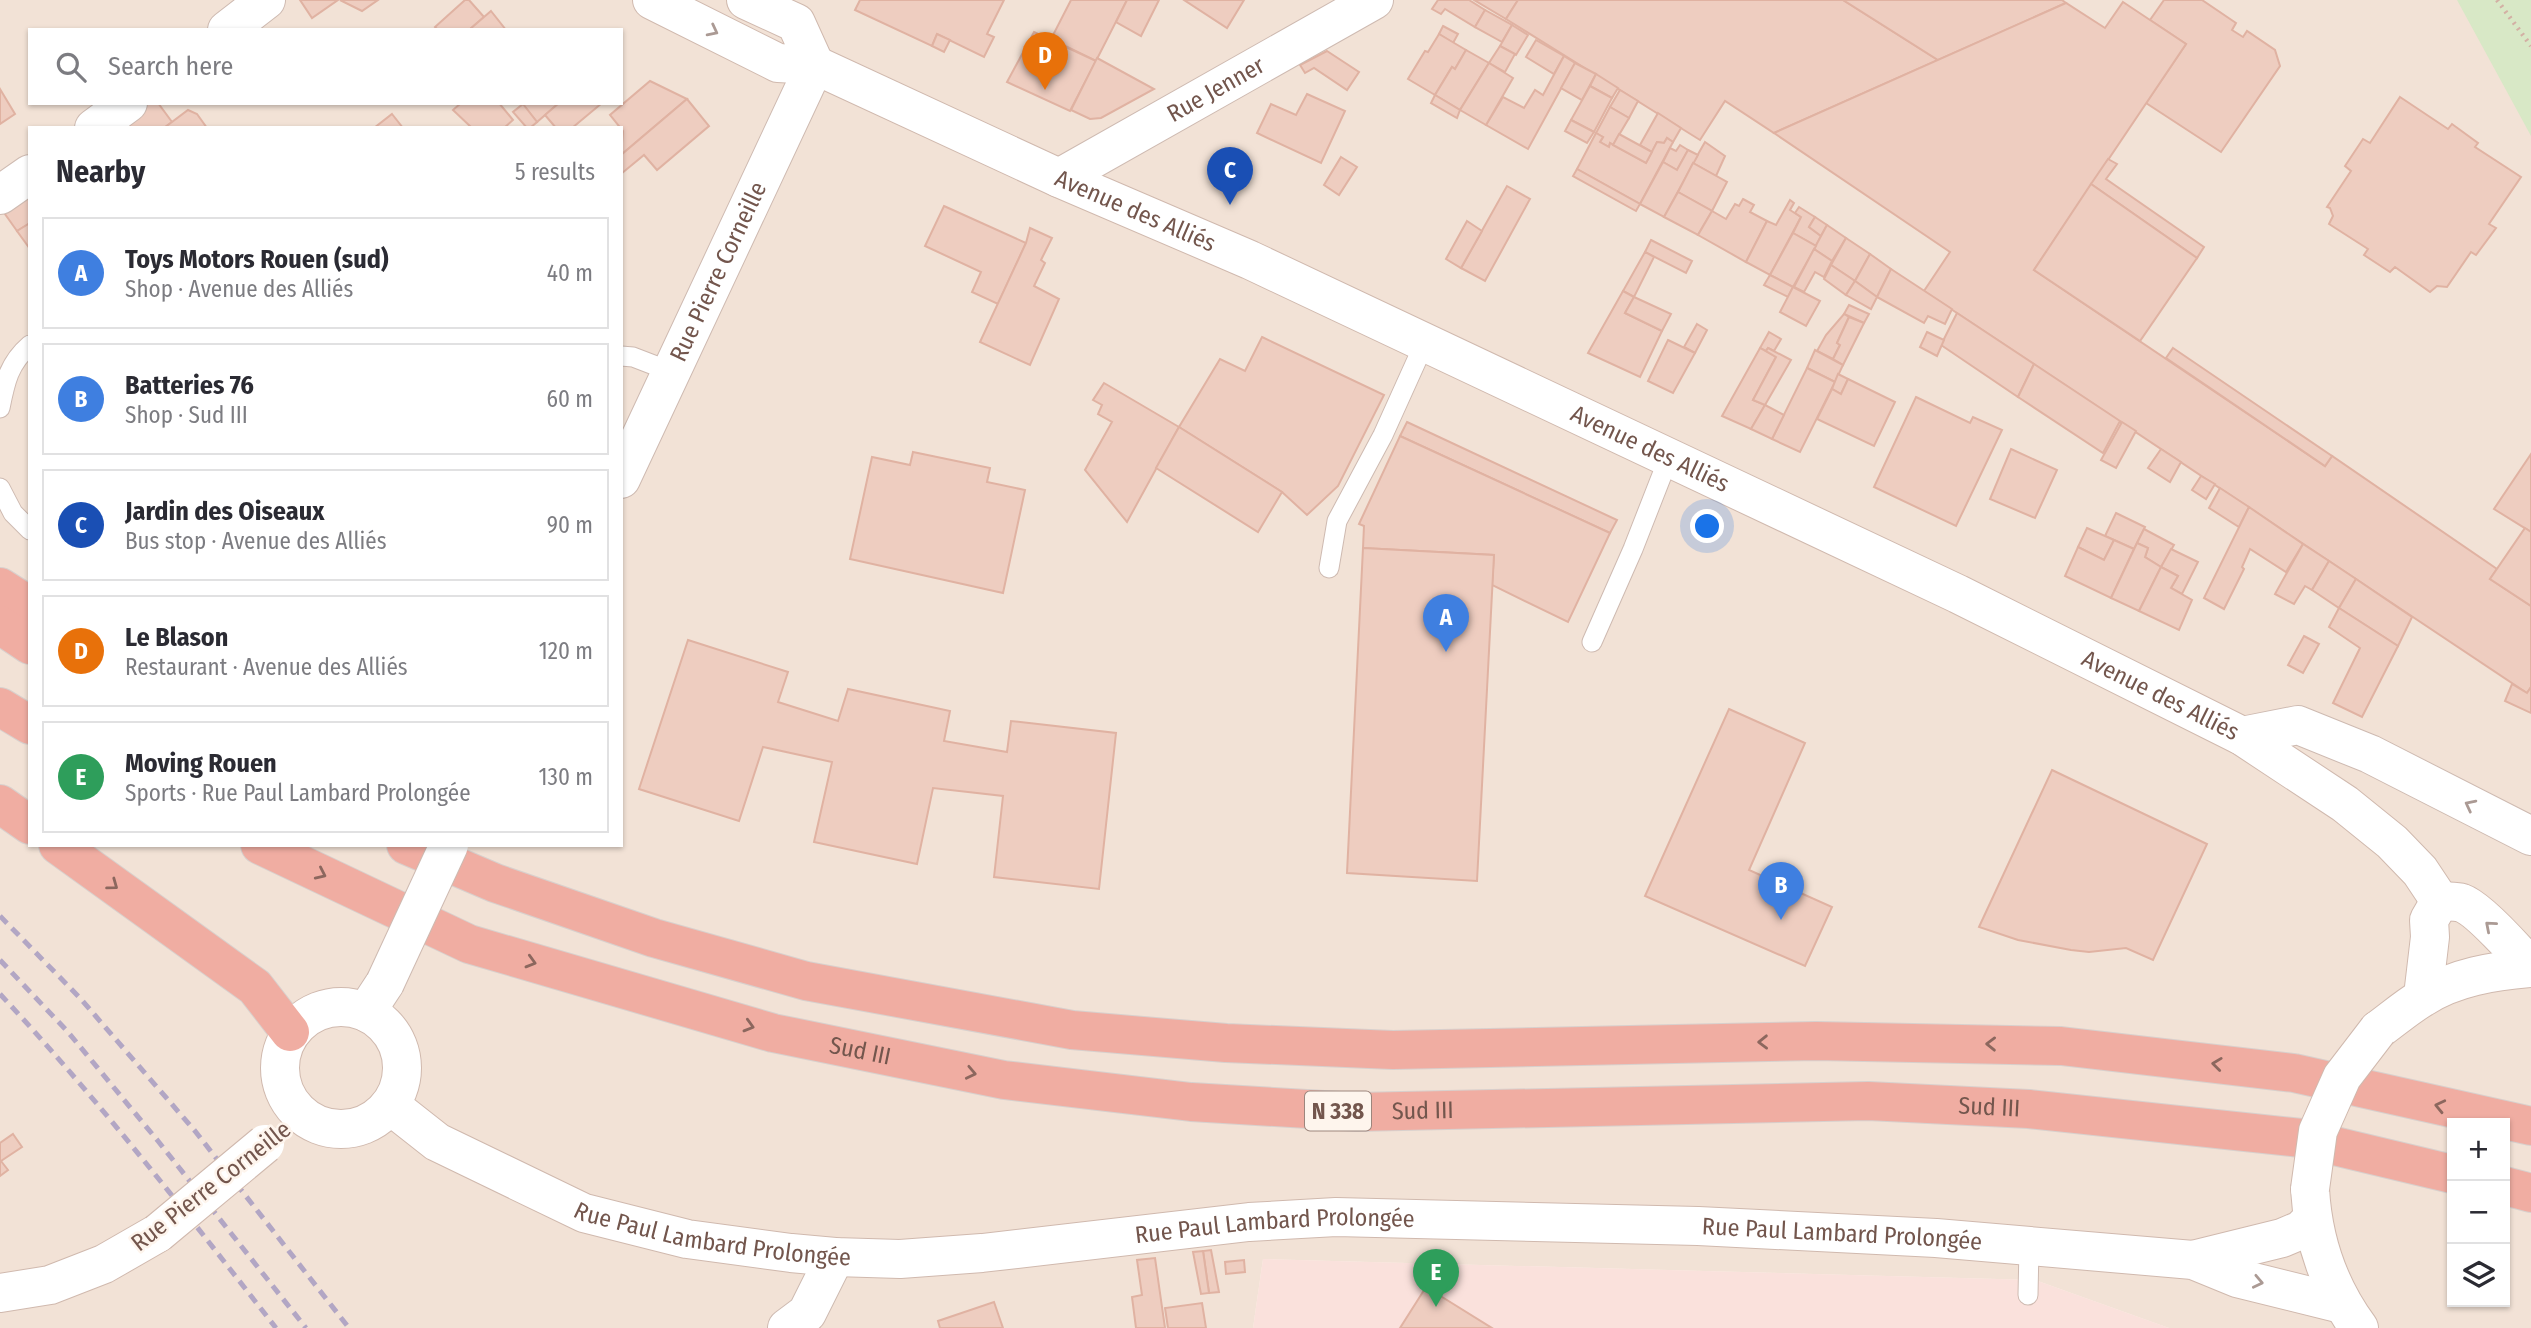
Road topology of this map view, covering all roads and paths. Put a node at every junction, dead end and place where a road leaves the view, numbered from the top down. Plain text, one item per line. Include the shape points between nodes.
1 (266, 0) edge
2 (652, 0) edge
3 (746, 0) edge
4 (1374, 0) edge
5 (2497, 0) edge
6 (230, 28) edge
7 (2531, 46) edge
8 (816, 65) junction
9 (125, 105) edge
10 (97, 126) edge
11 (28, 175) edge
12 (1059, 178) junction
13 (0, 195) edge
14 (1425, 342) junction
15 (28, 347) edge
16 (623, 356) edge
17 (672, 372) junction
18 (3, 375) edge
19 (0, 408) edge
20 (1669, 457) junction
21 (625, 460) edge
22 (0, 488) edge
23 (28, 528) edge
24 (1329, 568) dead end
25 (0, 587) edge
26 (28, 605) edge
27 (0, 625) edge
28 (1592, 642) dead end
29 (28, 644) edge
30 (0, 707) edge
31 (28, 724) edge
32 (2242, 736) junction
33 (0, 804) edge
34 (28, 824) edge
35 (2531, 836) edge
36 (61, 847) edge
37 (264, 847) edge
38 (411, 847) edge
39 (448, 847) edge
40 (2440, 901) junction
41 (2531, 968) edge
42 (2423, 996) junction
43 (376, 998) junction
44 (290, 1032) junction
45 (390, 1105) junction
46 (302, 1116) junction
47 (2531, 1126) edge
48 (2447, 1173) edge
49 (2510, 1187) edge
50 (2531, 1193) edge
51 (2311, 1204) junction
52 (2029, 1248) junction
53 (835, 1257) junction
54 (2193, 1260) junction
55 (0, 1293) edge
56 (2028, 1295) dead end
57 (2351, 1316) edge
58 (788, 1328) edge

1 - 6 street
2 -> 8 street, Avenue des Alliés via 779,63
3 - 8 street via 796,23
4 - 12 street, Rue Jenner
5 - 7 path
8 - 12 street, Avenue des Alliés
8 - 17 street, Rue Pierre Corneille
9 - 10 street
11 - 13 street
12 - 14 street, Avenue des Alliés
14 - 20 street, Avenue des Alliés
14 - 24 lane via 1337,521
15 - 18 lane
16 - 17 lane
17 - 21 street, Rue Pierre Corneille
18 - 19 lane
20 - 28 lane
20 - 32 street, Avenue des Alliés
22 - 23 lane via 13,513
25 - 26 highway
27 - 29 highway
30 - 31 highway
35 -> 32 street via 2370,754 2298,725
32 - 40 street, Avenue des Alliés via 2336,797 2392,842
33 - 34 highway
36 -> 44 highway via 255,986
37 -> 48 highway, Sud III / N 338 via 469,944 773,1033 1004,1080 1191,1102 1357,1112 1868,1101 2028,1109 2301,1138
47 -> 38 highway via 2294,1073 2061,1046 1816,1041 1394,1050 1072,1030 806,981 628,929 495,883
39 - 43 street, bridge
41 -> 40 street via 2509,942 2464,904
40 - 42 street via 2429,920
41 - 42 street via 2457,981
42 - 51 street, bridge via 2378,1030 2342,1077 2318,1131
43 - 44 street via 325,1008
43 - 45 street via 381,1022 401,1053 399,1089
44 - 46 street via 282,1048 281,1085
45 - 46 street via 358,1128 319,1126
45 - 53 street, Rue Paul Lambard Prolongée via 438,1142 584,1213 687,1239
46 - 55 street, Rue Pierre Corneille, bridge via 158,1233 93,1269 50,1285
49 - 50 highway
51 - 54 street via 2301,1230
51 - 57 street via 2323,1263
52 - 53 street, Rue Paul Lambard Prolongée via 1936,1238 1698,1226 1336,1217 1236,1223 982,1253 900,1259
52 - 54 street, Rue Paul Lambard Prolongée
52 - 56 lane
53 - 58 street via 807,1313
54 -> 57 street

